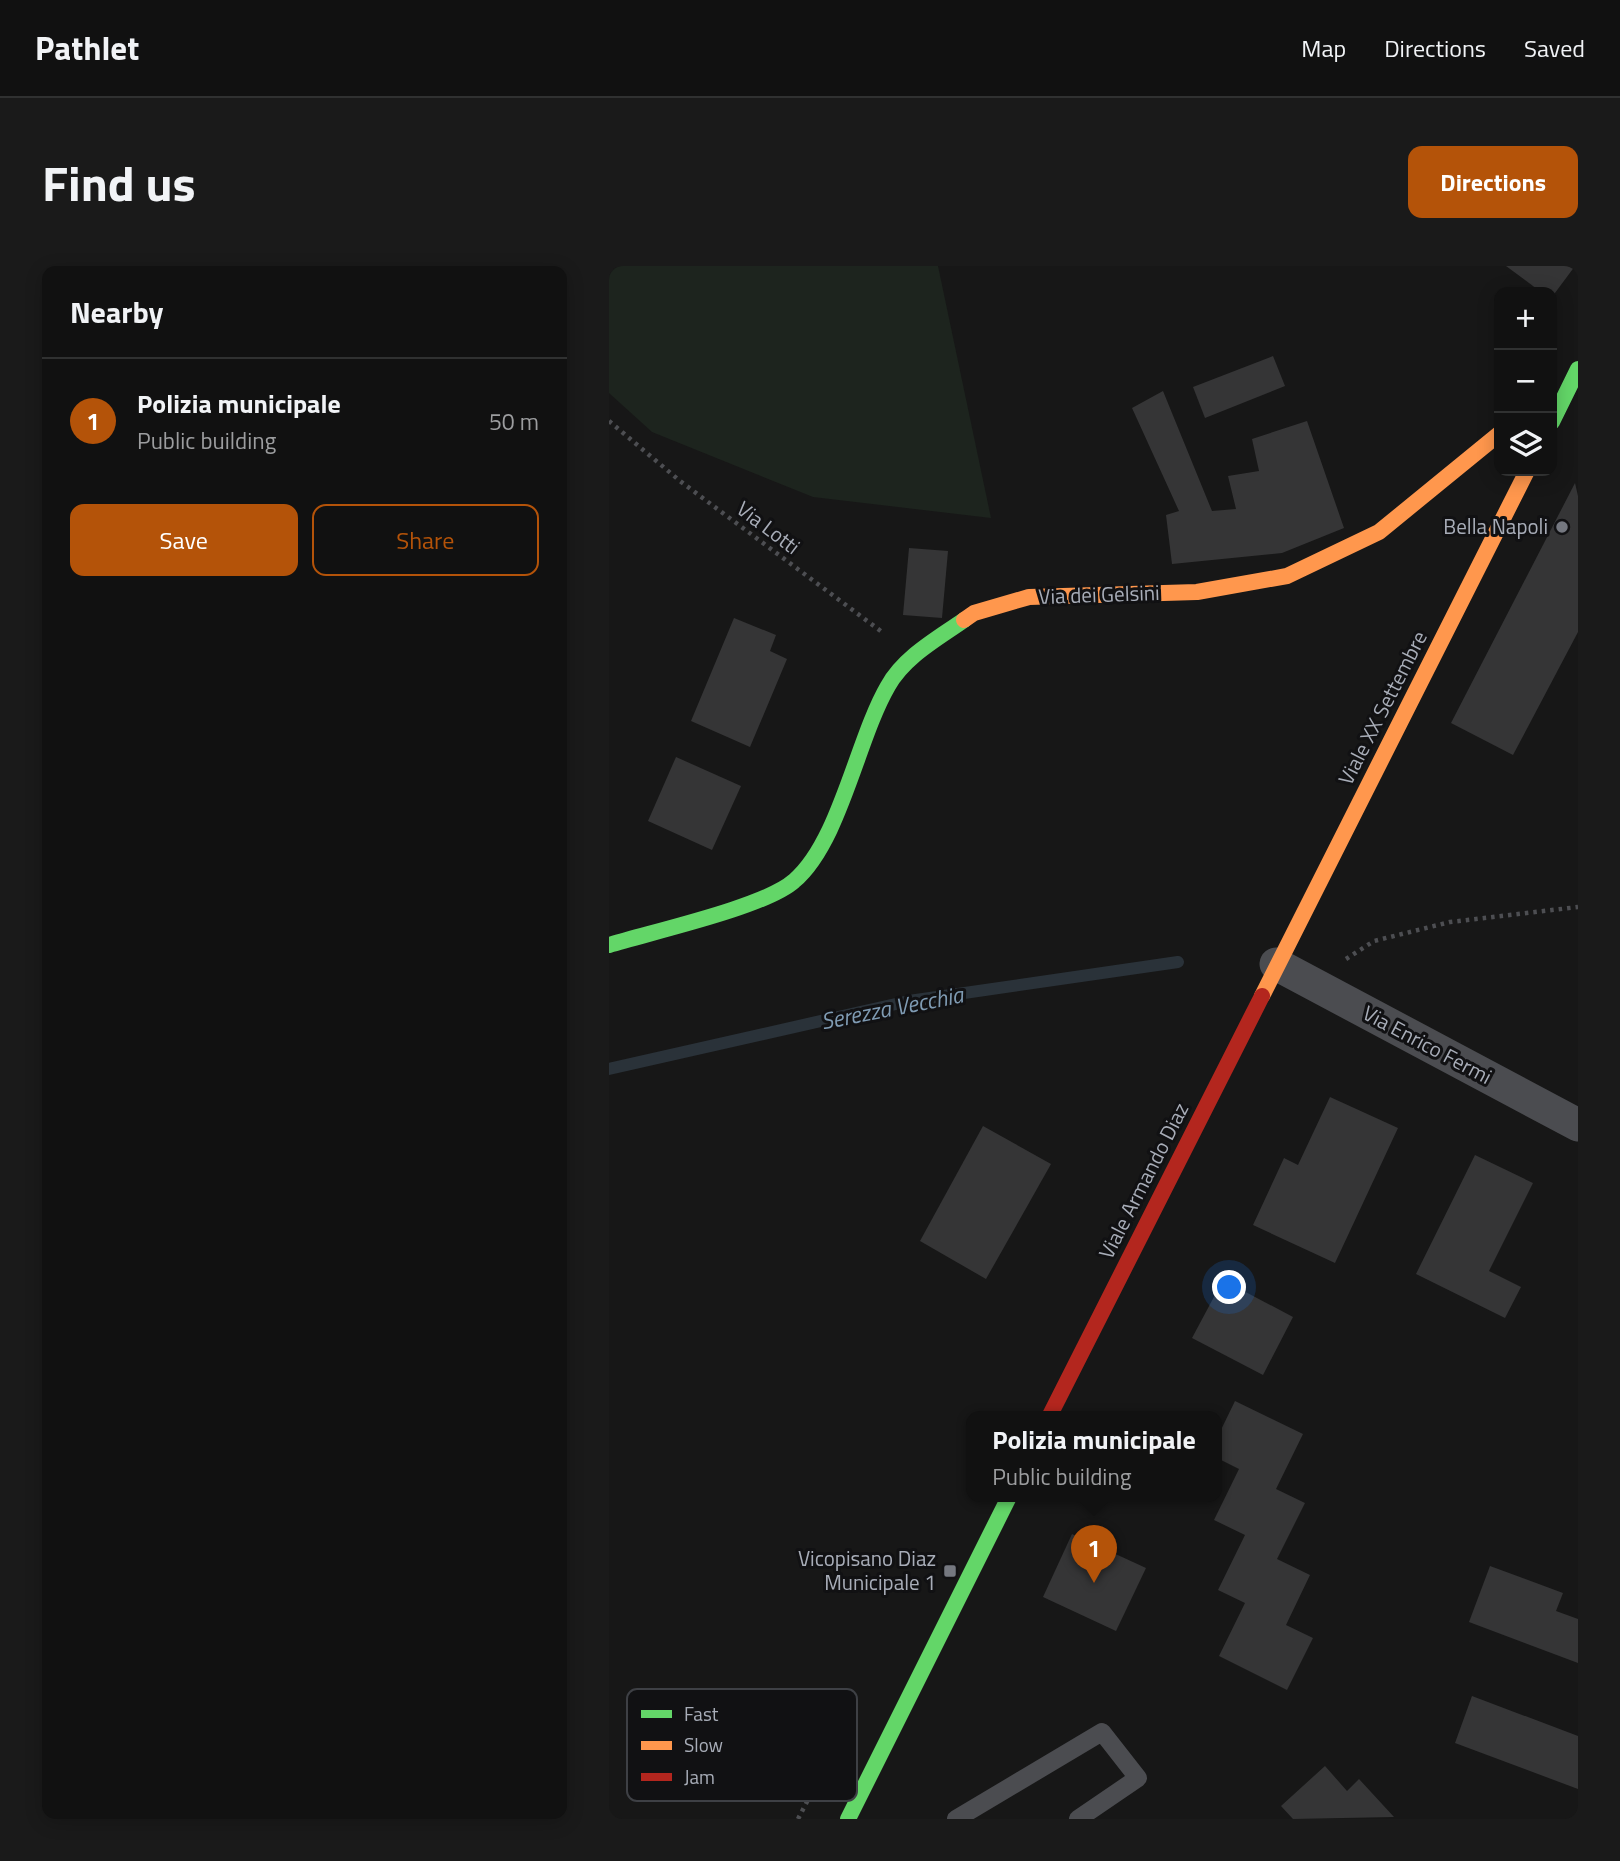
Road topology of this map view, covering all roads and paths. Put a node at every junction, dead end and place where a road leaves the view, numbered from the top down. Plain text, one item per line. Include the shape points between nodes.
1 (1568, 379) edge
2 (1555, 413) edge
3 (609, 421) edge
4 (1494, 438) edge
5 (1524, 476) edge
6 (913, 656) junction
7 (1578, 907) edge
8 (609, 945) edge
9 (1276, 964) junction
10 (1310, 982) junction
11 (1578, 1125) edge
12 (1052, 1411) edge
13 (1006, 1502) edge
14 (807, 1801) edge
15 (857, 1801) edge
16 (857, 1801) edge
17 (798, 1819) edge
18 (848, 1819) edge
19 (956, 1819) edge
20 (1078, 1819) edge

1 - 2 street
3 - 6 path, Via Lotti via 680,481
4 - 6 street, Via dei Gelsini via 1379,532 1287,576 1196,592 1029,597 974,612
5 - 9 street, Viale XX Settembre
6 - 8 street, Via dei Gelsini via 888,685 820,849 795,882 757,901
7 - 10 path via 1450,922 1374,941
9 - 10 street, Via Enrico Fermi
9 - 12 street, Viale Armando Diaz
10 - 11 street, Via Enrico Fermi
13 - 15 street
14 - 17 path
16 - 18 street
19 - 20 lane via 1102,1732 1137,1778

